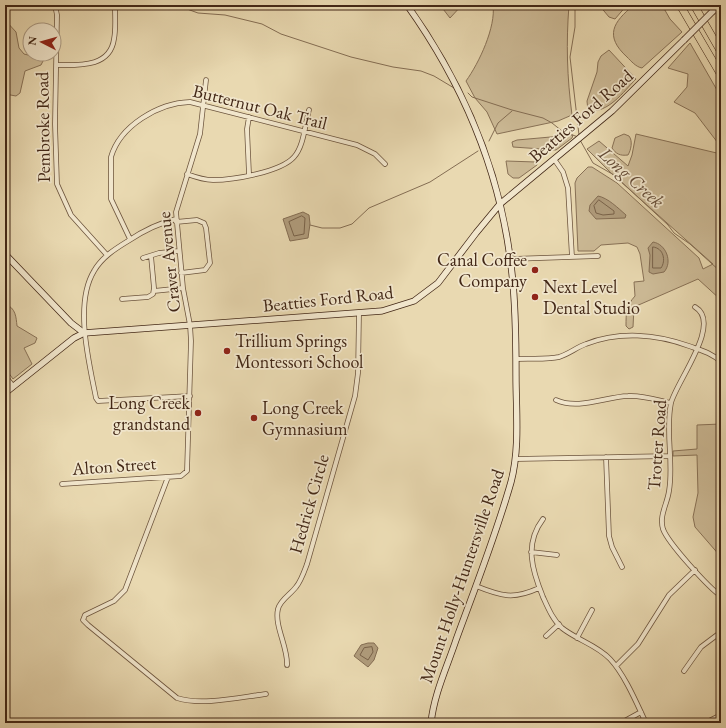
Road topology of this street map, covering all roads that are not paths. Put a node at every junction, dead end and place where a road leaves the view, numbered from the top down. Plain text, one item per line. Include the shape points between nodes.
1 (55, 5) edge
2 (407, 5) edge
3 (680, 5) edge
4 (694, 5) edge
5 (719, 5) edge
6 (115, 8) dead end
7 (721, 52) edge
8 (56, 65) junction
9 (721, 75) edge
10 (206, 80) dead end
11 (204, 106) junction
12 (309, 110) dead end
13 (249, 117) junction
14 (303, 132) junction
15 (554, 159) junction
16 (385, 164) dead end
17 (187, 174) junction
18 (249, 174) junction
19 (500, 204) junction
20 (176, 221) junction
21 (130, 240) junction
22 (179, 251) junction
23 (5, 254) edge
24 (108, 255) junction
25 (151, 256) junction
26 (598, 256) dead end
27 (572, 257) junction
28 (143, 258) dead end
29 (511, 259) junction
30 (181, 273) junction
31 (183, 288) junction
32 (154, 291) junction
33 (122, 299) dead end
34 (695, 307) dead end
35 (359, 313) junction
36 (190, 325) junction
37 (84, 333) junction
38 (697, 349) junction
39 (516, 359) junction
40 (721, 362) edge
41 (5, 376) edge
42 (13, 386) junction
43 (5, 393) edge
44 (190, 396) junction
45 (556, 400) dead end
46 (671, 403) junction
47 (670, 456) junction
48 (606, 457) junction
49 (516, 459) junction
50 (168, 477) junction
51 (62, 484) dead end
52 (543, 519) dead end
53 (531, 552) junction
54 (557, 555) dead end
55 (622, 567) dead end
56 (695, 570) junction
57 (476, 586) junction
58 (540, 588) junction
59 (721, 596) edge
60 (592, 610) dead end
61 (559, 624) junction
62 (721, 632) edge
63 (546, 636) dead end
64 (577, 638) junction
65 (287, 665) dead end
66 (616, 666) junction
67 (684, 671) dead end
68 (266, 694) dead end
69 (641, 712) junction
70 (721, 715) edge
71 (431, 723) edge
72 (621, 723) edge
73 (646, 723) edge
74 (705, 723) edge

1 - 8 street, Pembroke Road
2 - 19 main road, Mount Holly-Huntersville Road via 438,51 469,110 488,161
3 - 9 highway
4 - 7 highway
5 - 15 main road, Beatties Ford Road, bridge via 663,63
6 - 8 street via 114,40 112,48 104,58 88,64
8 - 24 street, Pembroke Road via 55,152 58,190 71,215
10 - 11 street, Craver Avenue
11 - 13 street, Butternut Oak Trail
11 - 17 street, Craver Avenue via 200,134
11 - 21 street, Butternut Oak Trail via 180,102 151,112 138,121 117,143 111,157 111,199
12 - 14 street
13 - 14 street, Butternut Oak Trail
13 - 18 street
14 - 16 street, Butternut Oak Trail via 363,148 375,154
14 - 18 street via 296,155 289,162 277,168
15 - 19 main road, Beatties Ford Road
15 - 27 street via 563,172 568,188
17 - 18 street via 213,180
17 - 20 street, Craver Avenue via 177,204
19 - 29 main road, Mount Holly-Huntersville Road
19 - 35 main road, Beatties Ford Road via 431,290 398,307
20 - 21 street via 157,225
20 - 22 street, Craver Avenue
20 - 30 street via 204,222 210,263 205,270
21 - 24 street
22 - 25 street
22 - 30 street, Craver Avenue
23 - 37 main road via 71,323
24 - 37 street via 94,270 89,282
25 - 28 street
25 - 32 street
26 - 27 street
27 - 29 street
29 - 39 main road, Mount Holly-Huntersville Road
30 - 31 street, Craver Avenue
31 - 32 street
31 - 36 street, Craver Avenue
32 - 33 street via 148,297
34 - 38 street, Trotter Road via 702,314 704,322
35 - 36 main road, Beatties Ford Road
35 - 65 street, Hedrick Circle via 358,374 351,410 307,564 297,587 278,608
36 - 37 main road, Beatties Ford Road
36 - 44 street, Craver Avenue
37 - 42 main road, Beatties Ford Road
37 - 44 street via 95,396 98,400
38 - 39 street via 662,338 629,335 587,343 558,357
38 - 40 street
38 - 46 street, Trotter Road
39 - 49 main road, Mount Holly-Huntersville Road
41 - 42 street
42 - 43 main road, Beatties Ford Road
44 - 50 street, Alton Street via 187,471 183,475
45 - 46 street via 562,403 578,403 628,396 647,397
46 - 47 street, Trotter Road
47 - 48 street
47 - 56 street, Trotter Road via 669,492 663,512 663,526 668,538
48 - 49 street
48 - 55 street via 609,536
49 - 57 main road, Mount Holly-Huntersville Road via 511,482
50 - 51 street, Alton Street
50 - 68 street via 124,590 114,602 85,615 83,620 177,698 210,700
52 - 53 street via 534,536
53 - 54 street
53 - 58 street via 532,568
56 - 59 street, Trotter Road
56 - 66 street via 669,595 638,644
57 - 58 street via 496,594 511,596 526,594
57 - 71 main road, Mount Holly-Huntersville Road via 439,689
58 - 61 street via 550,612
60 - 64 street
61 - 63 street
61 - 64 street
62 - 67 street via 701,647
64 - 66 street via 599,650
66 - 69 street
69 - 72 street
69 - 73 street
70 - 74 street

